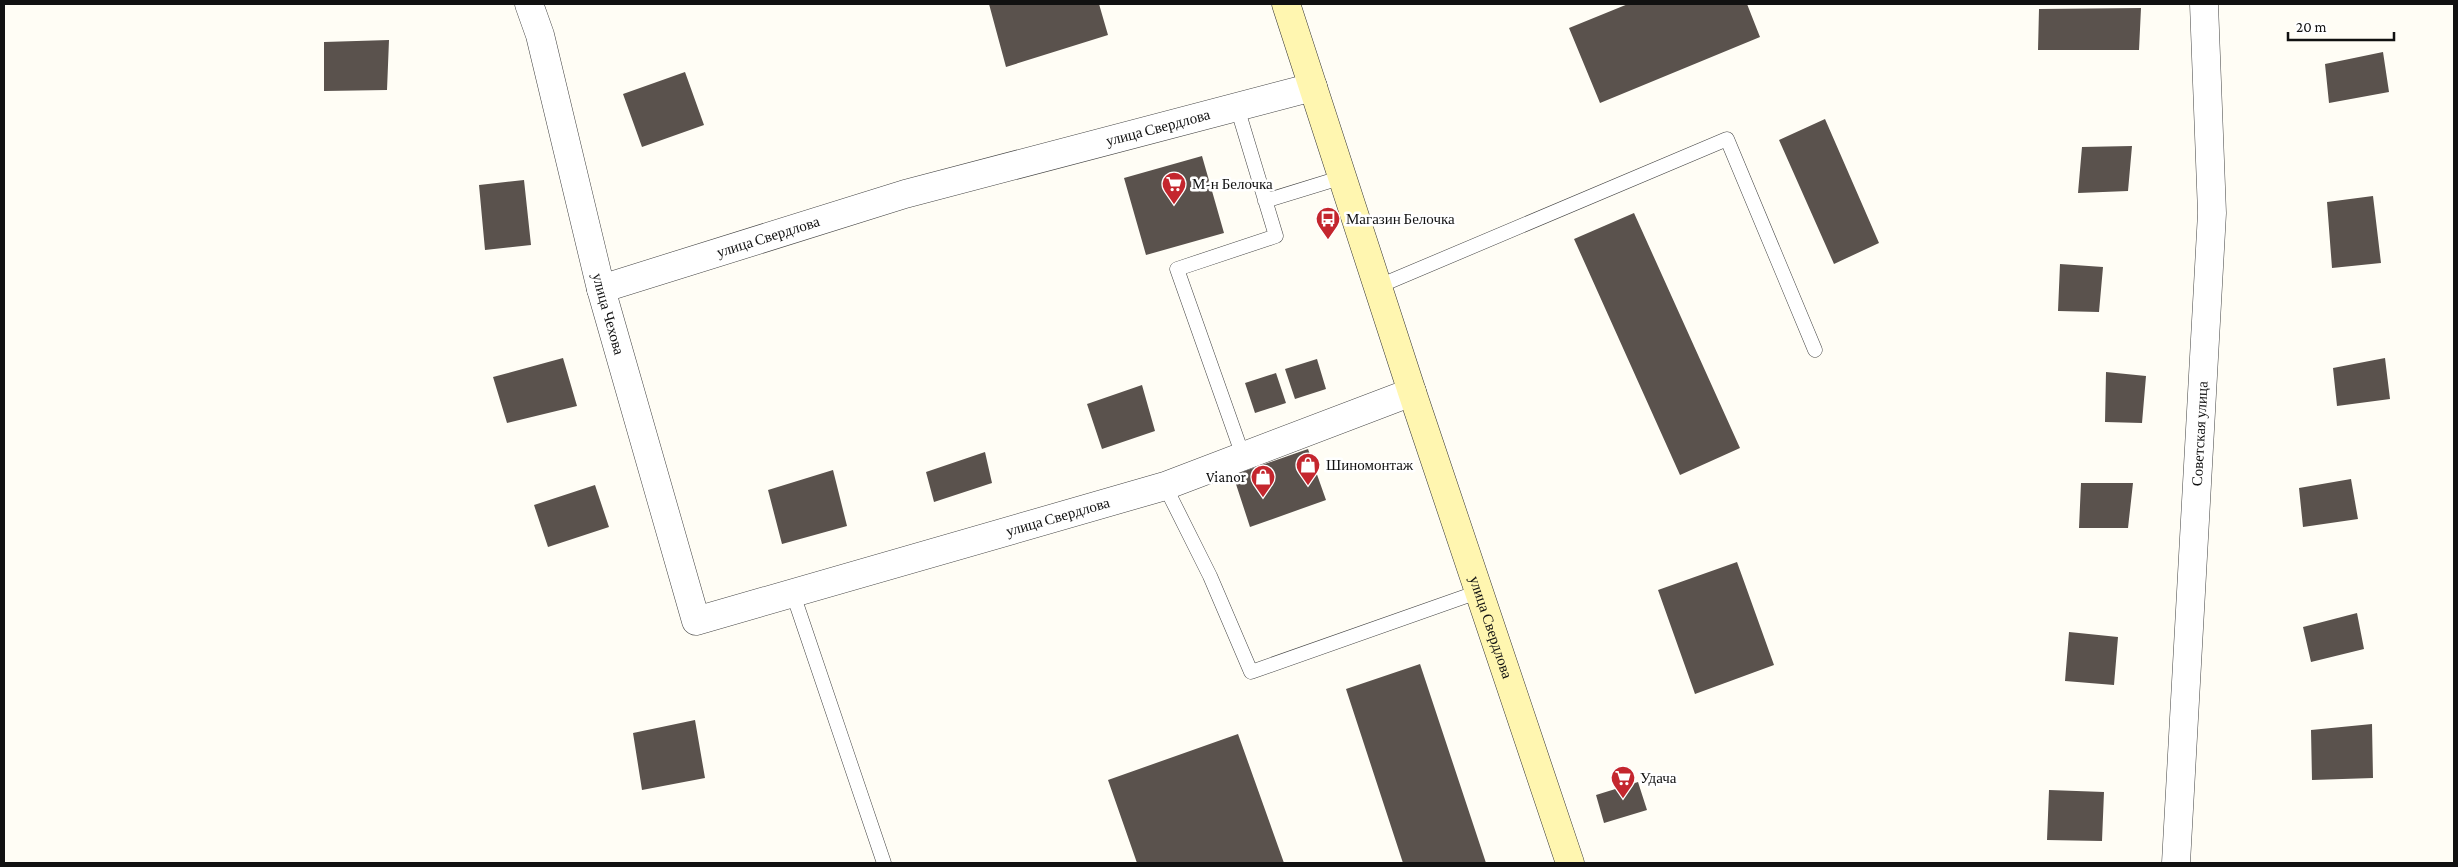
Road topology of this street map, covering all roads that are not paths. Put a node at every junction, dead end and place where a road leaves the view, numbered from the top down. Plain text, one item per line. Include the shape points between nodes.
1 (529, 4) edge
2 (1286, 4) edge
3 (2204, 4) edge
4 (1313, 87) junction
5 (1237, 108) junction
6 (1343, 177) junction
7 (1265, 201) junction
8 (1379, 286) junction
9 (601, 289) junction
10 (1815, 350) dead end
11 (1412, 392) junction
12 (1243, 456) junction
13 (1164, 486) junction
14 (1478, 592) junction
15 (793, 594) junction
16 (696, 621) joint
17 (884, 863) edge
18 (1570, 863) edge
19 (2176, 863) edge

1 - 9 street, улица Чехова via 540,35
2 - 4 main road, улица Свердлова
3 - 19 street, Советская улица via 2212,213
4 - 5 street, улица Свердлова
4 - 6 main road, улица Свердлова
5 - 7 lane
5 - 9 street, улица Свердлова via 905,194
6 - 7 lane
6 - 8 main road, улица Свердлова
7 - 12 lane via 1276,236 1177,269
8 - 10 lane via 1727,139
8 - 11 main road, улица Свердлова
9 - 16 street, улица Чехова
11 - 12 street, улица Свердлова
11 - 14 main road, улица Свердлова
12 - 13 street, улица Свердлова
13 - 14 lane via 1210,576 1251,672
13 - 15 street, улица Свердлова
14 - 18 main road, улица Свердлова
15 - 16 street, улица Свердлова
15 - 17 lane

